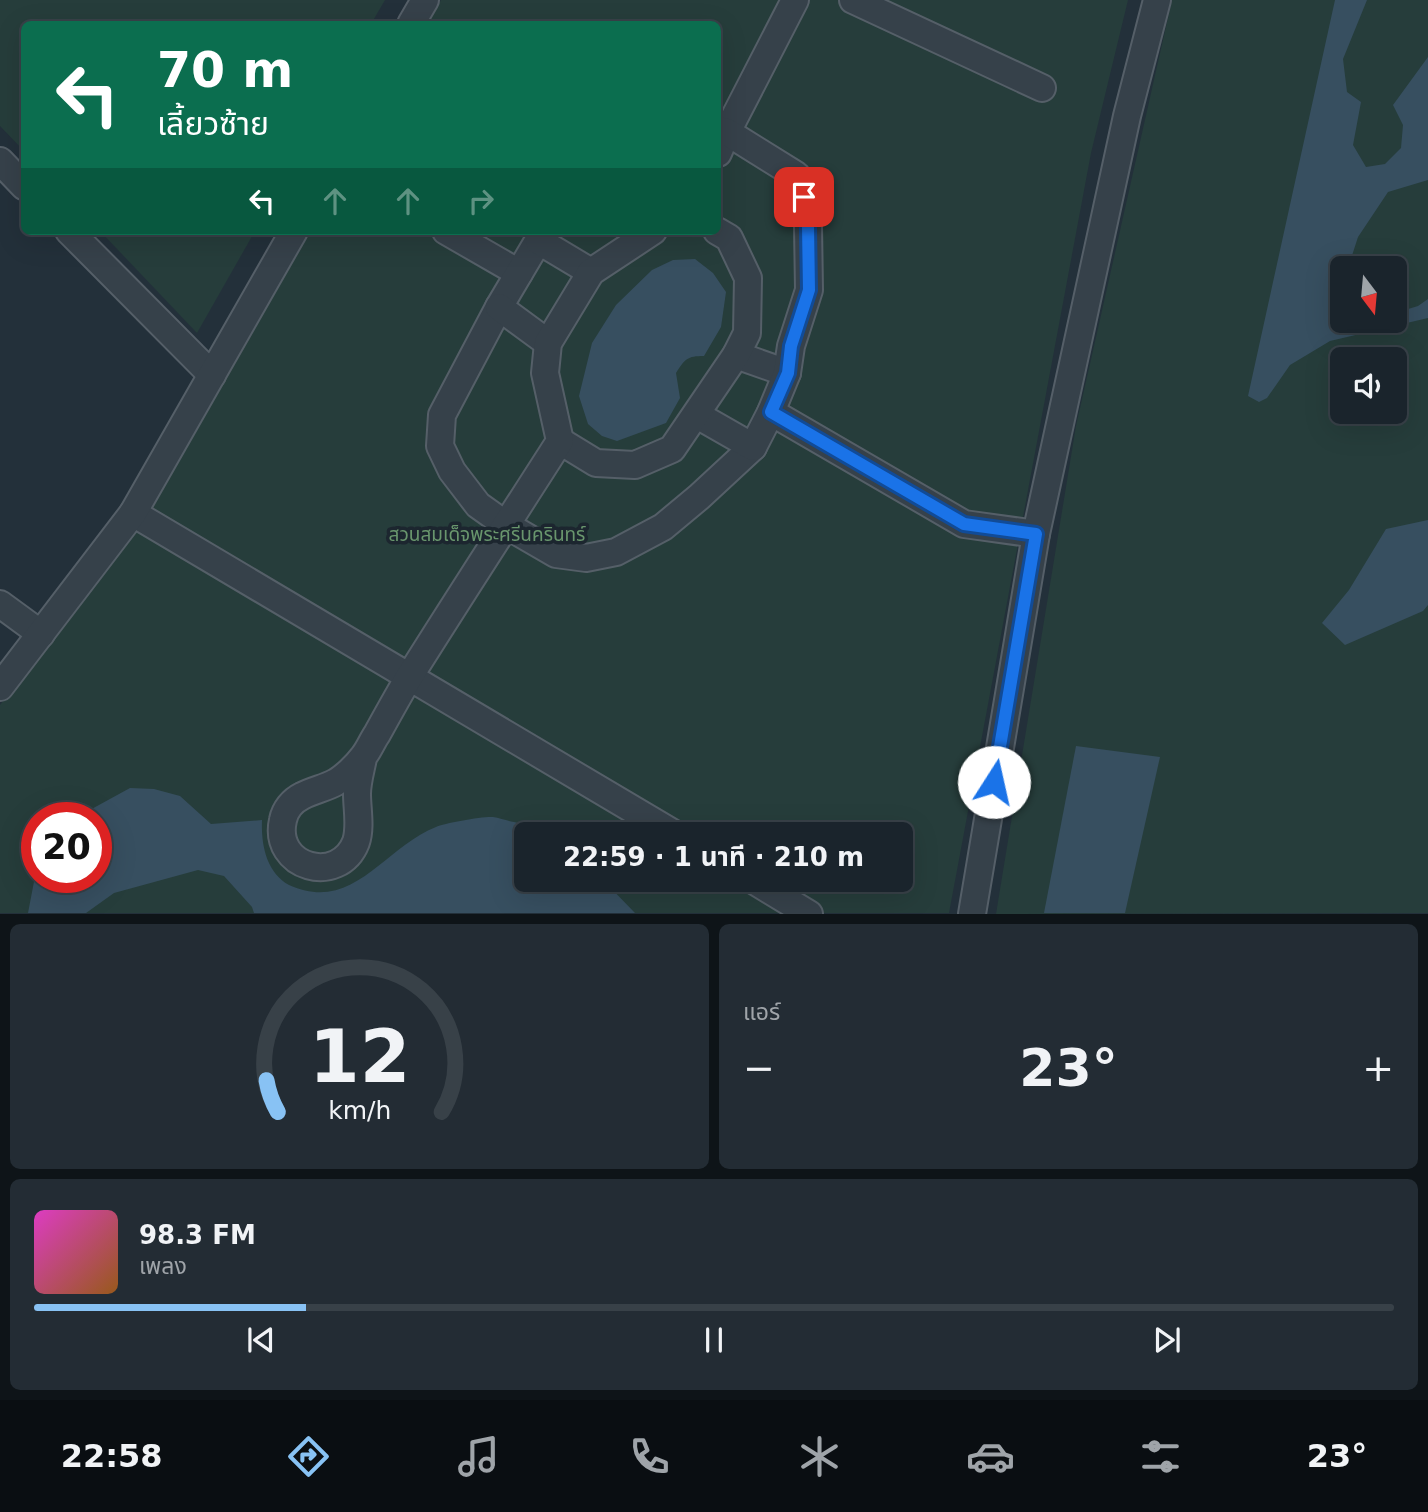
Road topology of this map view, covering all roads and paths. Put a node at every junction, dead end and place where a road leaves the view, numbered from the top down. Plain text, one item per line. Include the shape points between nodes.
1 (425, 0) edge
2 (795, 0) edge
3 (853, 0) edge
4 (1157, 0) edge
5 (413, 21) edge
6 (1042, 88) dead end
7 (721, 138) edge
8 (0, 161) edge
9 (21, 183) edge
10 (721, 233) edge
11 (73, 235) edge
12 (292, 235) edge
13 (453, 235) edge
14 (647, 235) edge
15 (541, 236) edge
16 (591, 272) junction
17 (519, 274) junction
18 (499, 307) junction
19 (548, 343) junction
20 (736, 355) junction
21 (788, 373) junction
22 (212, 375) junction
23 (771, 412) junction
24 (697, 415) junction
25 (560, 441) junction
26 (753, 447) junction
27 (133, 513) junction
28 (506, 525) junction
29 (1036, 534) junction
30 (0, 604) edge
31 (41, 634) junction
32 (410, 677) junction
33 (0, 687) edge
34 (363, 758) dead end
35 (654, 822) edge
36 (773, 892) edge
37 (809, 914) edge
38 (972, 914) edge

1 - 5 street
2 - 7 street
3 - 6 street
4 - 29 street via 1127,116
7 - 21 street via 796,175 804,197 809,290 791,346
8 - 9 street
10 - 20 street via 729,238 748,278 747,333
11 - 22 street
12 - 22 street
13 - 17 street
14 - 16 street
15 - 16 street
15 - 17 street
16 - 19 street
17 - 18 street
18 - 19 street
18 - 28 street via 442,415 440,446 478,505
19 - 25 street via 545,373
20 - 21 street
20 - 24 street
21 - 23 street
22 - 27 street
23 - 26 street
23 - 29 street via 964,524
24 - 25 street via 672,449 635,465 596,463
24 - 26 street
25 - 28 street
26 - 28 street via 663,527 616,552 586,558 556,554
27 - 31 street
27 - 32 street
28 - 32 street
29 - 38 street
30 - 31 street
31 - 33 street
32 - 34 street
32 - 35 street
36 - 37 street

